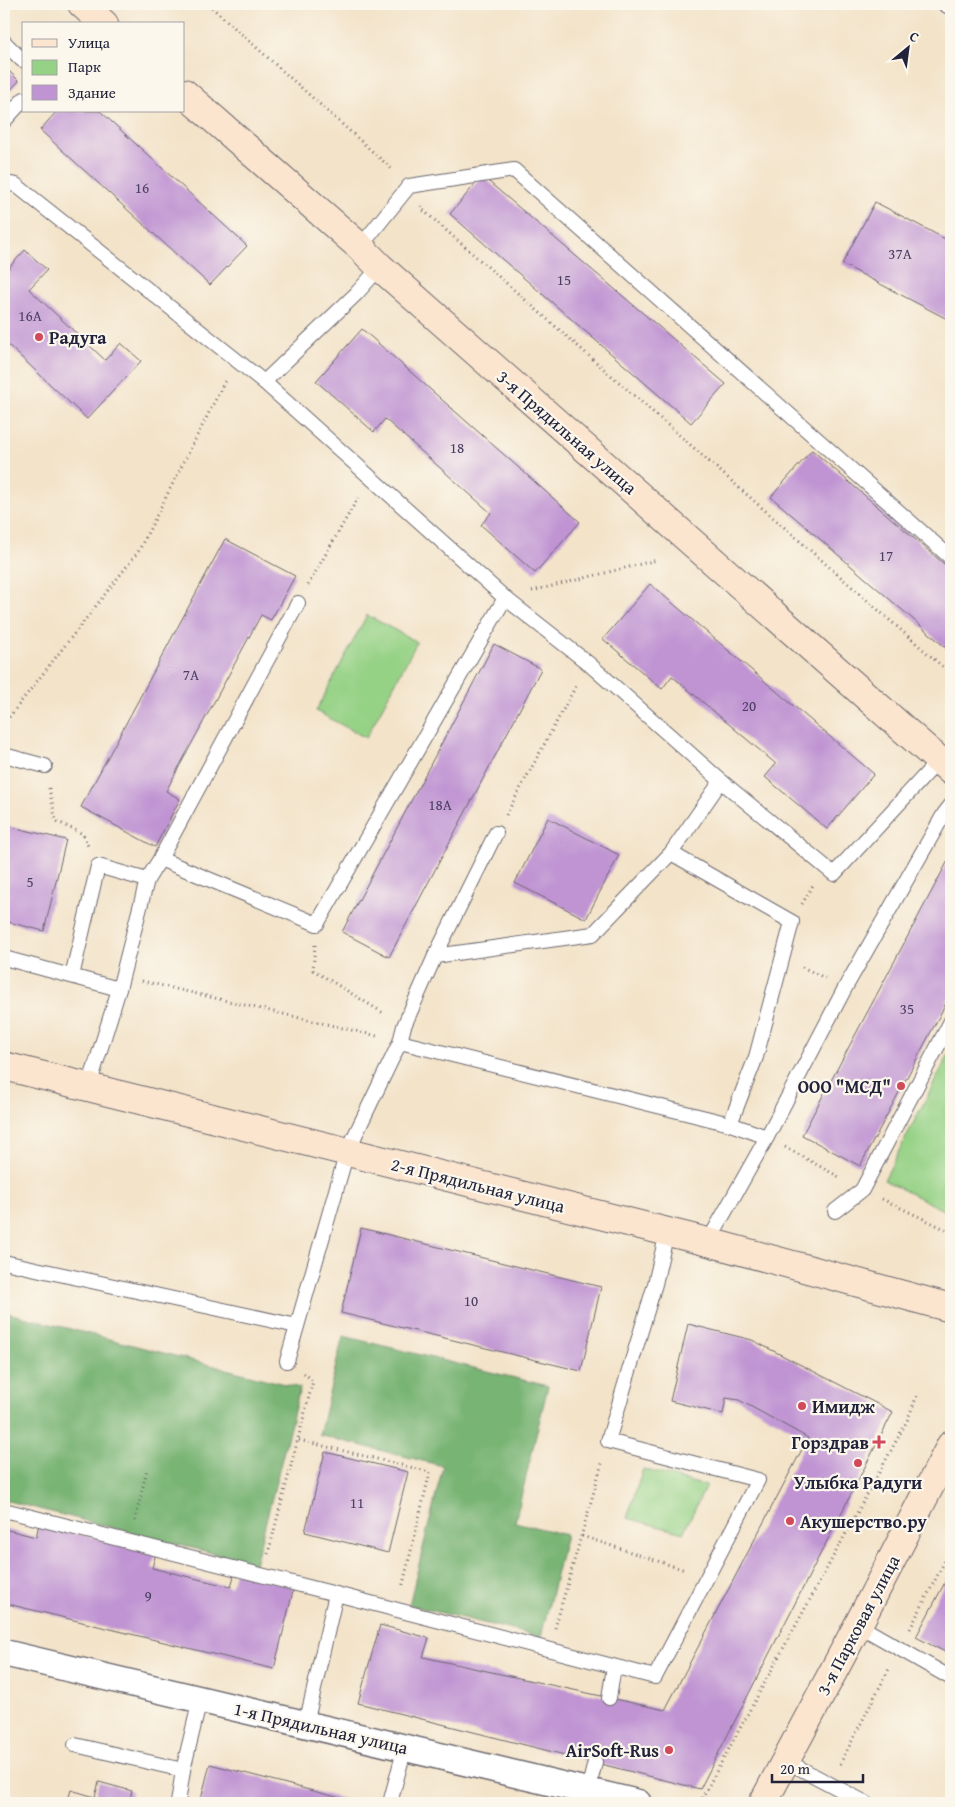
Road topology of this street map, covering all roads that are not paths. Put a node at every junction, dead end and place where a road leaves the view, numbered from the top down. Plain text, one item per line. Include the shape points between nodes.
1 (944, 4) edge
2 (951, 8) edge
3 (4, 42) edge
4 (22, 60) dead end
5 (185, 94) edge
6 (22, 101) edge
7 (4, 121) edge
8 (4, 183) edge
9 (360, 247) junction
10 (380, 266) junction
11 (264, 382) junction
12 (951, 558) edge
13 (505, 598) junction
14 (298, 603) road end
15 (4, 755) edge
16 (945, 765) edge
17 (45, 766) road end
18 (721, 781) junction
19 (951, 805) edge
20 (496, 833) road end
21 (671, 853) junction
22 (160, 859) junction
23 (147, 880) junction
24 (435, 956) junction
25 (4, 958) edge
26 (72, 976) junction
27 (121, 983) junction
28 (951, 1021) edge
29 (400, 1042) junction
30 (4, 1066) edge
31 (89, 1086) junction
32 (730, 1124) junction
33 (767, 1138) junction
34 (347, 1152) junction
35 (834, 1211) dead end
36 (667, 1232) junction
37 (708, 1242) junction
38 (4, 1262) edge
39 (951, 1308) edge
40 (297, 1326) junction
41 (287, 1361) road end
42 (951, 1445) edge
43 (4, 1510) edge
44 (336, 1594) junction
45 (858, 1626) junction
46 (4, 1653) edge
47 (614, 1667) junction
48 (951, 1678) edge
49 (608, 1698) dead end
50 (200, 1700) junction
51 (306, 1724) junction
52 (75, 1745) dead end
53 (405, 1747) junction
54 (594, 1762) dead end
55 (786, 1762) junction
56 (183, 1770) junction
57 (588, 1791) junction
58 (178, 1803) edge
59 (390, 1803) edge
60 (638, 1803) edge
61 (763, 1803) edge
62 (866, 1803) edge

1 - 2 lane
3 - 4 lane
5 - 9 street, 3-я Прядильная улица
6 - 7 lane
8 - 11 lane via 16,185
9 - 10 street, 3-я Прядильная улица
9 - 12 lane via 409,186 514,170
10 - 11 lane via 356,294
10 - 16 street, 3-я Прядильная улица
11 - 13 lane
13 - 18 lane via 588,663
13 - 22 lane via 316,924
14 - 22 lane
15 - 17 lane
16 - 18 lane via 834,874
18 - 21 lane
19 - 33 lane via 845,988
20 - 24 lane
21 - 24 lane via 593,934
21 - 32 lane via 792,922 756,1057
22 - 23 lane
23 - 26 lane via 98,866
23 - 27 lane
24 - 29 lane
25 - 26 lane
26 - 27 lane
27 - 31 lane
28 - 35 lane via 862,1190
29 - 32 lane
29 - 34 lane
30 - 31 street, 2-я Прядильная улица
31 - 34 street, 2-я Прядильная улица
32 - 33 lane
33 - 37 lane
34 - 36 street, 2-я Прядильная улица
34 - 40 lane
36 - 37 street, 2-я Прядильная улица
36 - 47 lane via 656,1284 608,1441 758,1480 655,1677
37 - 39 street, 2-я Прядильная улица
38 - 40 lane
40 - 41 lane
42 - 45 street, 3-я Парковая улица
43 - 44 lane
44 - 47 lane
44 - 51 lane
45 - 48 lane
45 - 55 street, 3-я Парковая улица
46 - 50 street, 1-я Прядильная улица
47 - 49 lane
50 - 51 street, 1-я Прядильная улица
50 - 56 lane
51 - 53 street, 1-я Прядильная улица
52 - 56 lane
53 - 57 street, 1-я Прядильная улица
53 - 59 lane
54 - 57 lane
55 - 61 street, 3-я Парковая улица
55 - 62 lane
56 - 58 lane
57 - 60 street, 1-я Прядильная улица

